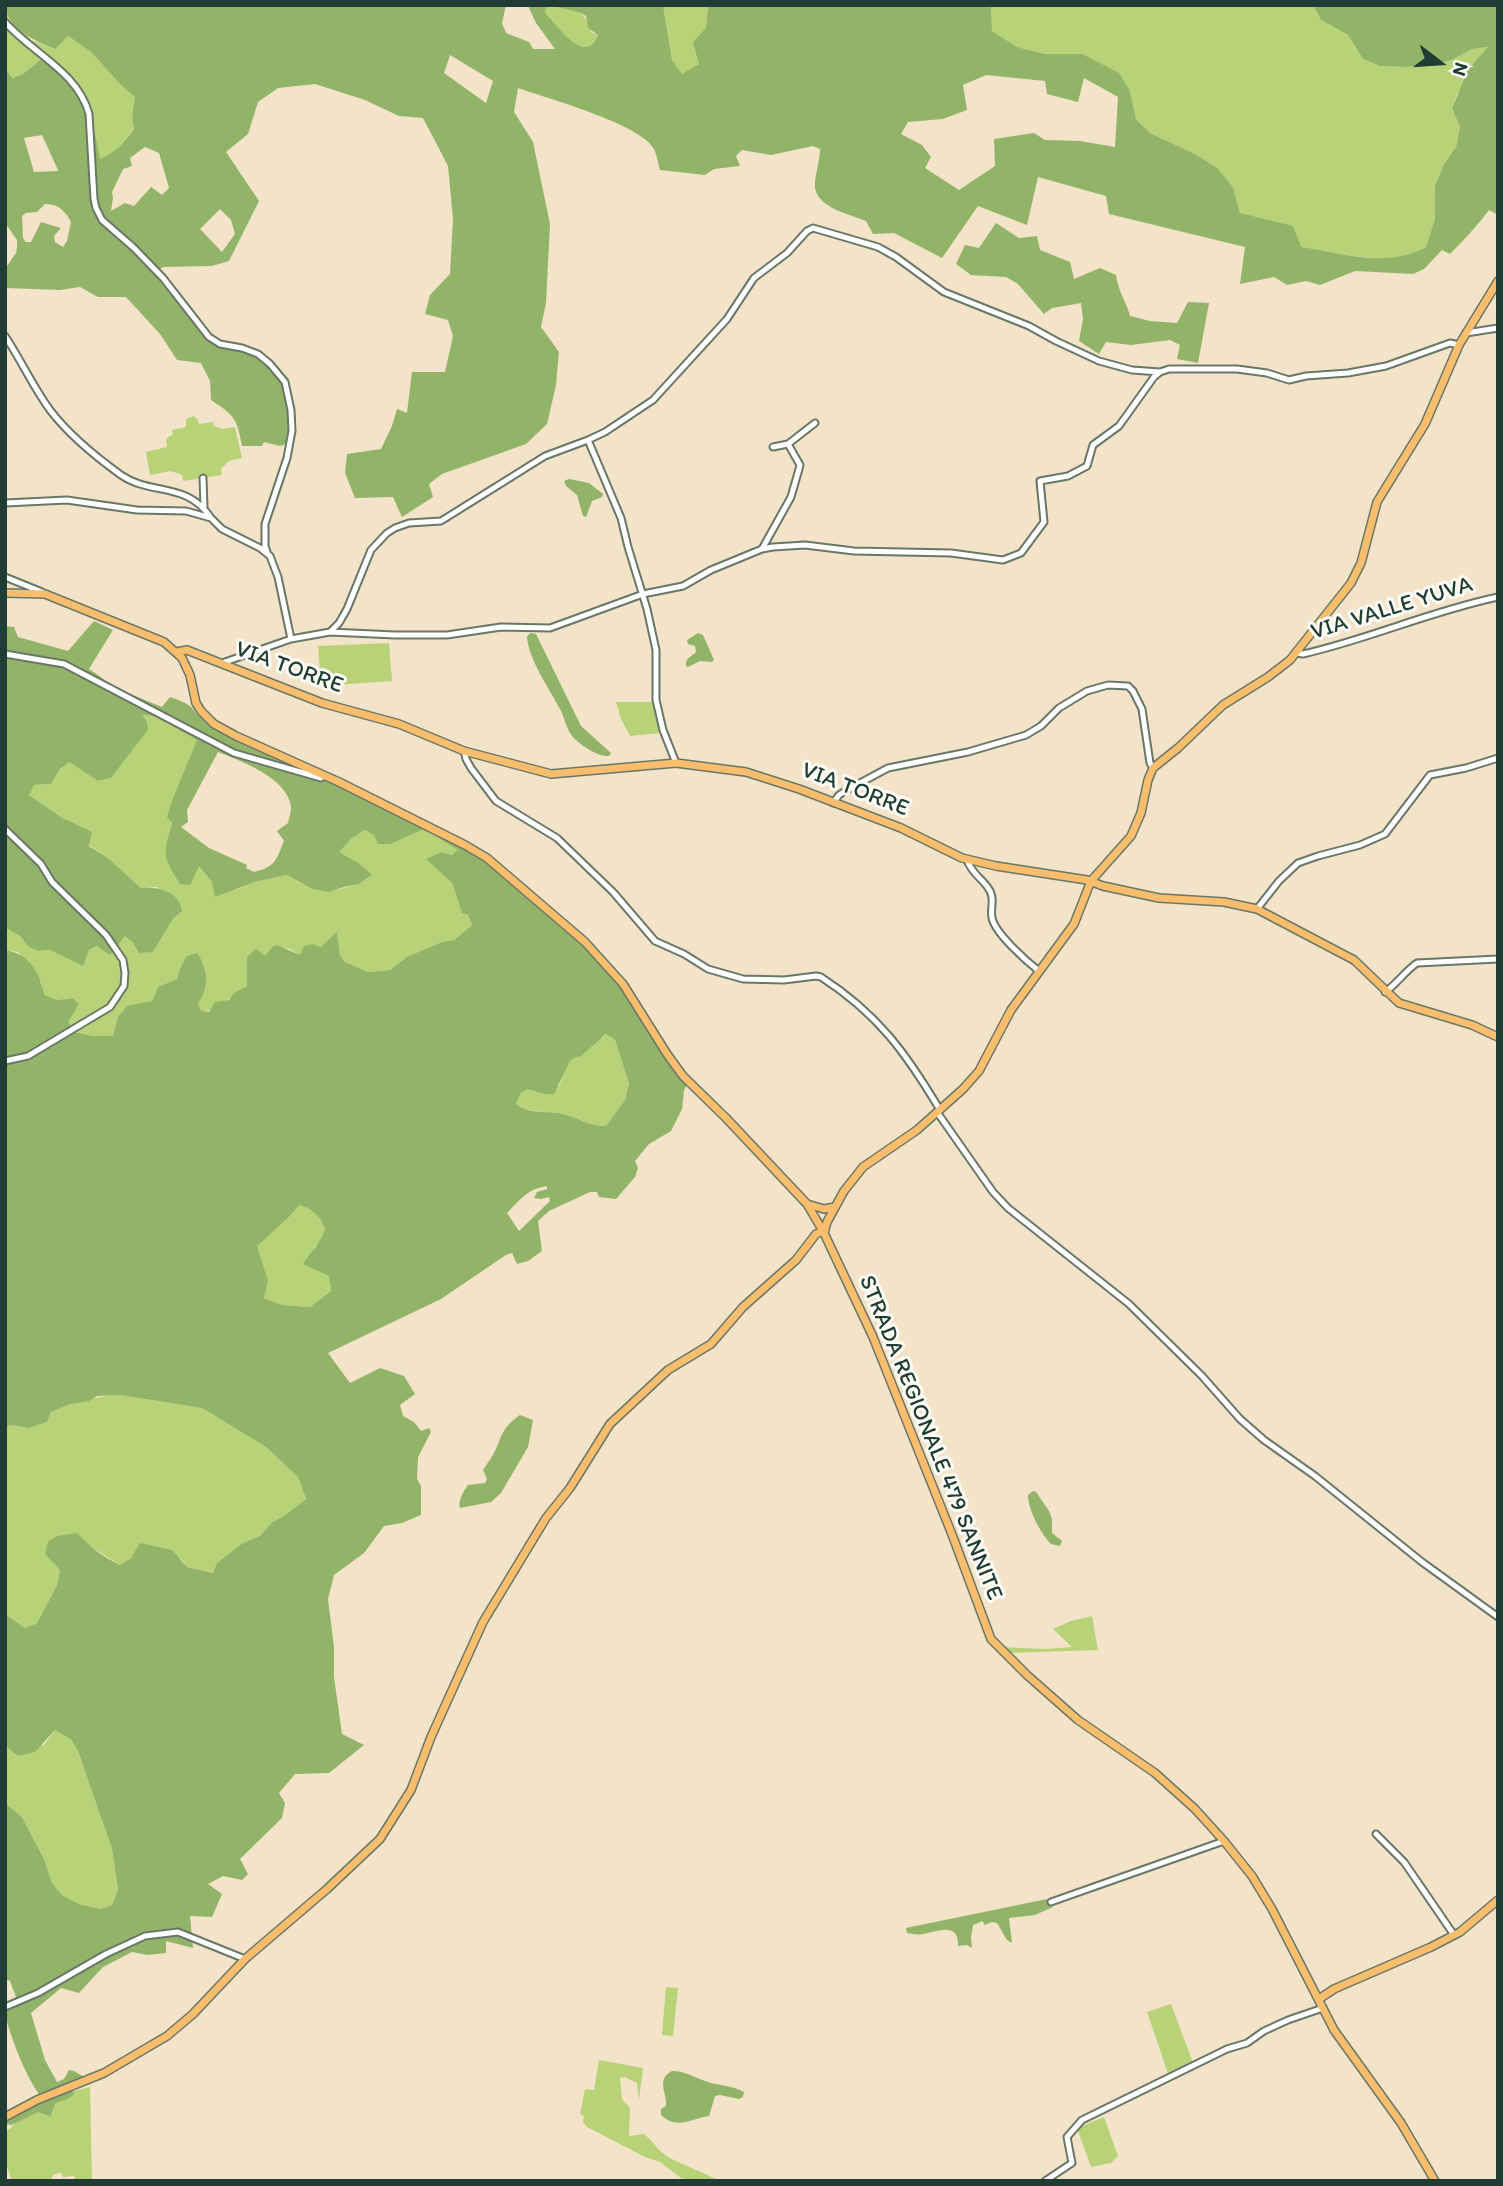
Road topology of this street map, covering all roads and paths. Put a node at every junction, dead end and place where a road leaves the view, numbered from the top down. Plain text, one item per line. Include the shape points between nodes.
1 (5, 23) edge
2 (1498, 281) edge
3 (1498, 328) edge
4 (1466, 333) junction
5 (5, 336) edge
6 (1459, 345) junction
7 (1160, 372) junction
8 (815, 423) dead end
9 (588, 440) junction
10 (788, 444) junction
11 (773, 447) dead end
12 (203, 478) dead end
13 (5, 503) edge
14 (204, 507) junction
15 (211, 518) junction
16 (762, 548) junction
17 (267, 552) junction
18 (5, 577) edge
19 (5, 593) edge
20 (45, 594) junction
21 (643, 594) junction
22 (1498, 597) edge
23 (330, 632) junction
24 (291, 639) junction
25 (177, 652) junction
26 (1297, 653) junction
27 (5, 654) edge
28 (222, 663) junction
29 (464, 751) junction
30 (1498, 758) edge
31 (676, 762) junction
32 (1153, 768) junction
33 (323, 775) junction
34 (834, 803) junction
35 (5, 829) edge
36 (967, 860) junction
37 (1091, 881) junction
38 (1257, 909) junction
39 (1498, 959) edge
40 (1039, 971) junction
41 (1385, 992) junction
42 (1498, 1037) edge
43 (5, 1061) edge
44 (939, 1111) junction
45 (807, 1204) junction
46 (835, 1207) junction
47 (825, 1230) junction
48 (1498, 1617) edge
49 (1376, 1834) dead end
50 (1224, 1841) junction
51 (1498, 1900) edge
52 (1051, 1902) dead end
53 (1454, 1935) junction
54 (245, 1959) junction
55 (1319, 1999) junction
56 (5, 2007) edge
57 (1323, 2008) junction
58 (5, 2117) edge
59 (1045, 2181) edge
60 (1435, 2181) edge

1 - 17 street via 53,64 87,106 94,199 102,220 163,278 209,337 258,354 285,382 292,431 265,524
2 - 4 main road
3 - 4 street
4 - 6 main road
5 - 14 street via 67,431 132,482 179,492
6 - 7 street via 1450,343 1386,366 1289,380 1237,369
6 - 26 main road via 1425,424 1377,502 1355,577
7 - 9 street via 1116,367 1083,354 1029,326 944,292 878,247 813,228 754,278 727,319 665,389
7 - 16 street via 1119,426 1093,445 1087,466 1068,476 1040,481 1044,522 1017,556 995,560 951,553 805,545
8 - 10 street
9 - 21 street via 621,517
9 - 23 street via 545,456 441,522 409,523 387,533 371,550 351,601
10 - 11 street
10 - 16 street via 800,465 791,497
12 - 14 street
13 - 15 street via 67,500 137,510 186,511
14 - 15 street
15 - 17 street
16 - 21 street via 682,586
17 - 24 street
18 - 20 street
19 - 20 main road
20 - 25 main road, VIA TORRE via 158,639
21 - 23 street via 550,628 501,627 447,635
21 - 31 street via 656,650 656,700
22 - 26 street, VIA VALLE YUVA via 1347,643
23 - 24 street
24 - 28 street
25 - 28 main road, VIA TORRE via 187,650
25 - 33 main road, STRADA REGIONALE 479 SANNITE via 190,675 196,703 214,724
26 - 32 main road via 1223,705
27 - 33 street via 64,664 234,753
28 - 29 main road, VIA TORRE
29 - 31 main road, VIA TORRE via 551,774
29 - 44 street via 496,801 556,838 655,941 708,969 743,979 821,977 866,1010 903,1051
30 - 38 street via 1430,775 1385,834 1298,863
31 - 34 main road, VIA TORRE via 754,774
32 - 34 street via 1142,709 1133,691 1128,686 1108,685 1059,708 1026,735 888,768 839,795
32 - 37 main road via 1135,828
33 - 45 main road, STRADA REGIONALE 479 SANNITE via 478,852 555,915 623,984 683,1076
34 - 36 main road, VIA TORRE
35 - 43 street via 106,934 123,960 125,973 124,986 110,1007 28,1056
36 - 37 main road, VIA TORRE
36 - 40 street via 990,891 994,924 1013,949
37 - 38 main road, VIA TORRE via 1159,898
37 - 40 main road via 1078,918
38 - 41 main road, VIA TORRE via 1354,960
39 - 41 street via 1417,963
40 - 44 main road via 1011,1010 979,1071
41 - 42 main road, VIA TORRE via 1399,1003
44 - 46 main road via 863,1167
44 - 48 street via 1008,1208 1129,1304 1240,1419
45 - 46 main road
45 - 47 main road, STRADA REGIONALE 479 SANNITE
46 - 47 main road
47 - 50 main road, STRADA REGIONALE 479 SANNITE via 873,1337 990,1639 1061,1706 1155,1773
47 - 54 main road via 710,1344 667,1370 610,1424 483,1622 411,1790 384,1833
49 - 53 street via 1404,1862
50 - 52 street
50 - 55 main road, STRADA REGIONALE 479 SANNITE via 1272,1909
51 - 53 main road
53 - 55 main road
54 - 56 street via 178,1931 145,1936
54 - 58 main road via 193,2014 156,2043 104,2073
55 - 57 main road, STRADA REGIONALE 479 SANNITE
57 - 59 street via 1264,2031 1082,2120 1068,2137 1072,2163
57 - 60 main road, STRADA REGIONALE 479 SANNITE via 1334,2031 1402,2123

